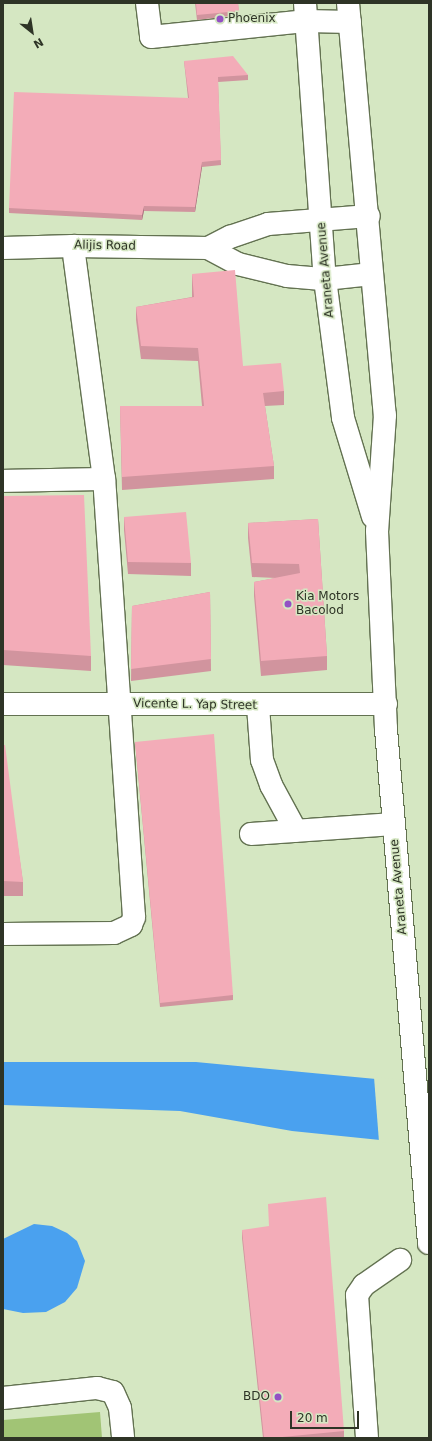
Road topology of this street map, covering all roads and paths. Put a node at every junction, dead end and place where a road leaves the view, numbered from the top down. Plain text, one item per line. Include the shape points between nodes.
1 (147, 3) edge
2 (306, 12) edge
3 (349, 12) edge
4 (369, 216) junction
5 (321, 221) junction
6 (73, 246) junction
7 (3, 248) edge
8 (208, 248) junction
9 (372, 274) junction
10 (325, 279) junction
11 (104, 479) junction
12 (3, 481) edge
13 (377, 531) junction
14 (120, 703) junction
15 (3, 704) edge
16 (386, 704) junction
17 (258, 706) junction
18 (394, 824) junction
19 (296, 831) junction
20 (251, 834) dead end
21 (3, 934) edge
22 (429, 1232) edge
23 (400, 1260) dead end
24 (3, 1398) edge
25 (123, 1438) edge
26 (367, 1438) edge

1 - 2 main road via 151,37
2 - 3 main road
2 - 5 main road, Araneta Avenue
3 - 4 main road, Araneta Avenue
4 - 5 main road, Alijis Road
4 - 9 main road, Araneta Avenue
5 - 8 main road, Alijis Road via 268,224 247,230
5 - 10 main road, Araneta Avenue
6 - 7 main road, Alijis Road
6 - 8 main road, Alijis Road
6 - 11 main road
8 - 10 main road, Alijis Road via 238,264 263,272
9 - 10 main road, Alijis Road
9 - 13 main road, Araneta Avenue via 386,415
10 - 13 main road, Araneta Avenue via 343,418
11 - 12 main road
11 - 14 main road
13 - 16 main road, Araneta Avenue
14 - 15 main road, Vicente L. Yap Street
14 - 17 main road, Vicente L. Yap Street
14 - 21 main road via 134,917 131,925 114,933
16 - 17 main road, Vicente L. Yap Street
16 - 18 main road, Araneta Avenue
17 - 19 main road via 262,760 271,785
18 - 19 main road
18 - 22 main road, Araneta Avenue via 421,1169
19 - 20 main road
23 - 26 main road via 364,1285 357,1295
24 - 25 main road via 97,1388 113,1392 120,1408

